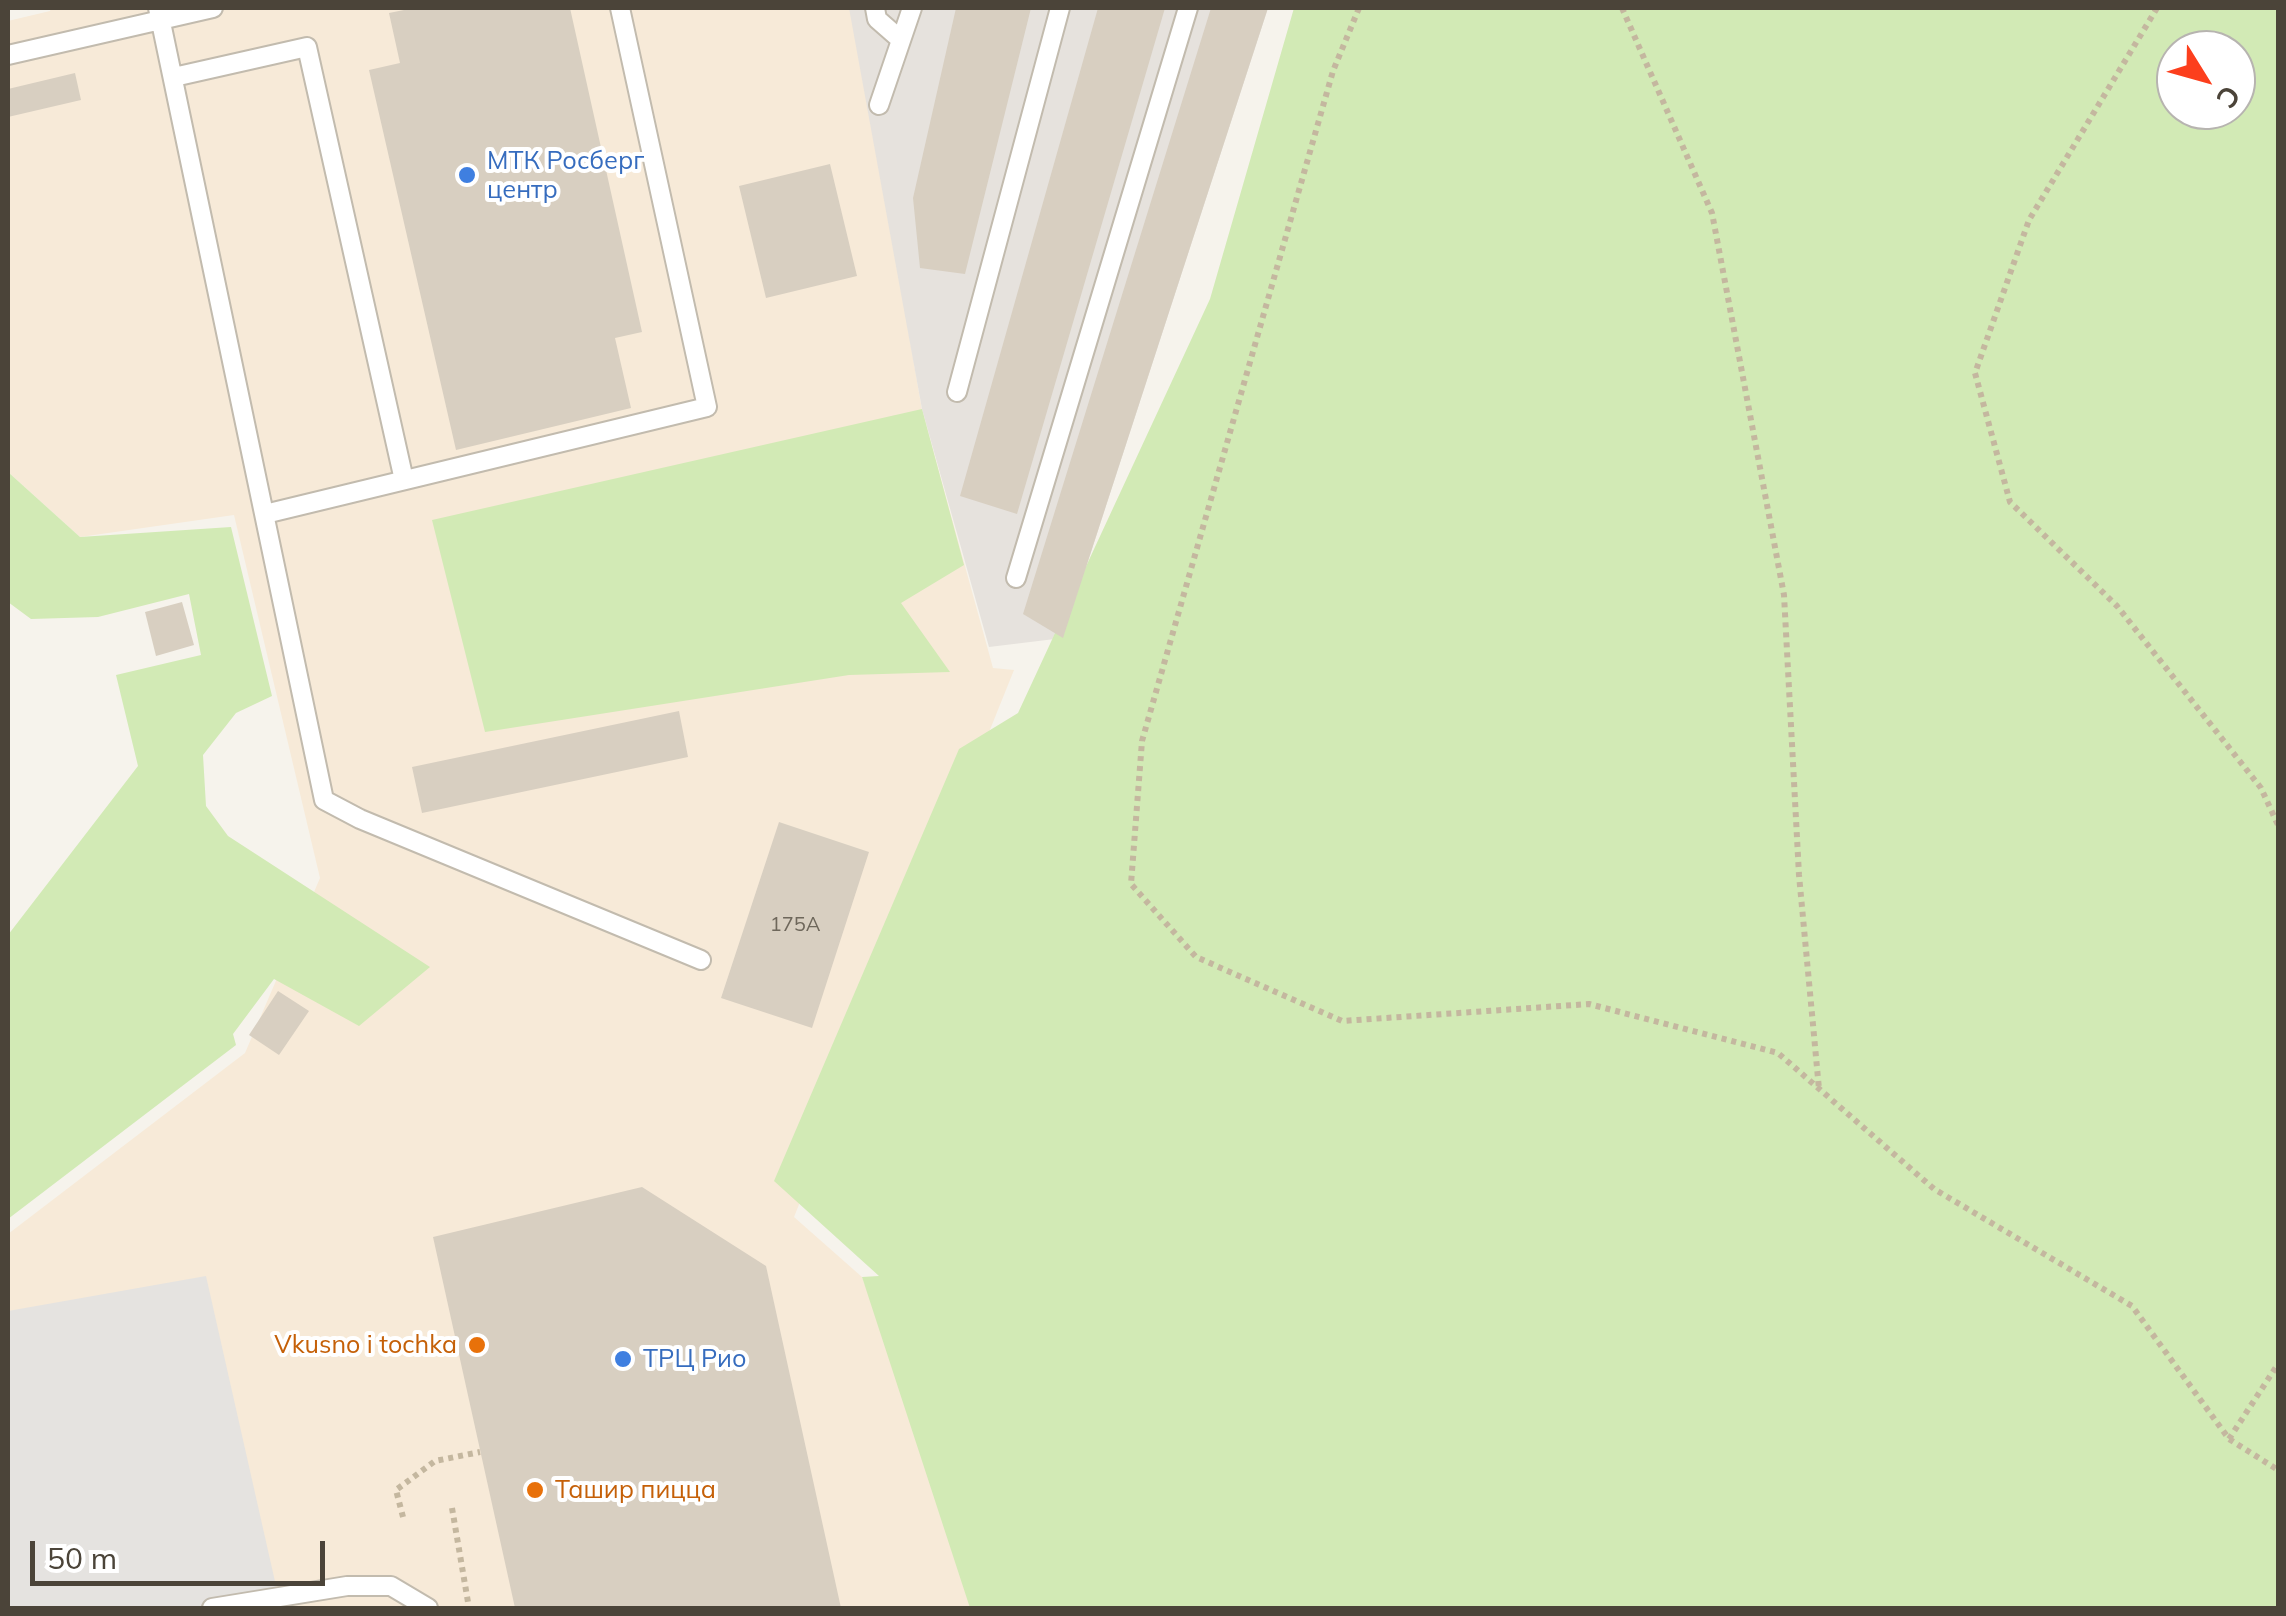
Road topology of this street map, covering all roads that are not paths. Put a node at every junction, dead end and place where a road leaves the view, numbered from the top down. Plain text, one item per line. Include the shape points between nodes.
1 (213, 8) edge
2 (620, 8) edge
3 (875, 8) edge
4 (912, 8) edge
5 (1060, 8) edge
6 (1188, 8) edge
7 (160, 13) edge
8 (901, 40) junction
9 (8, 55) edge
10 (174, 77) junction
11 (879, 105) dead end
12 (958, 392) dead end
13 (404, 480) junction
14 (265, 514) junction
15 (1016, 578) dead end
16 (701, 960) dead end
17 (212, 1608) edge
18 (428, 1608) edge

1 - 7 lane
2 - 13 lane via 707,407
3 - 8 lane via 877,19
4 - 8 lane
5 - 12 lane
6 - 15 lane
7 - 9 lane
7 - 10 lane
8 - 11 lane
10 - 13 lane via 307,47
10 - 14 lane
13 - 14 lane
14 - 16 lane via 324,800
17 - 18 lane via 347,1586 392,1586

